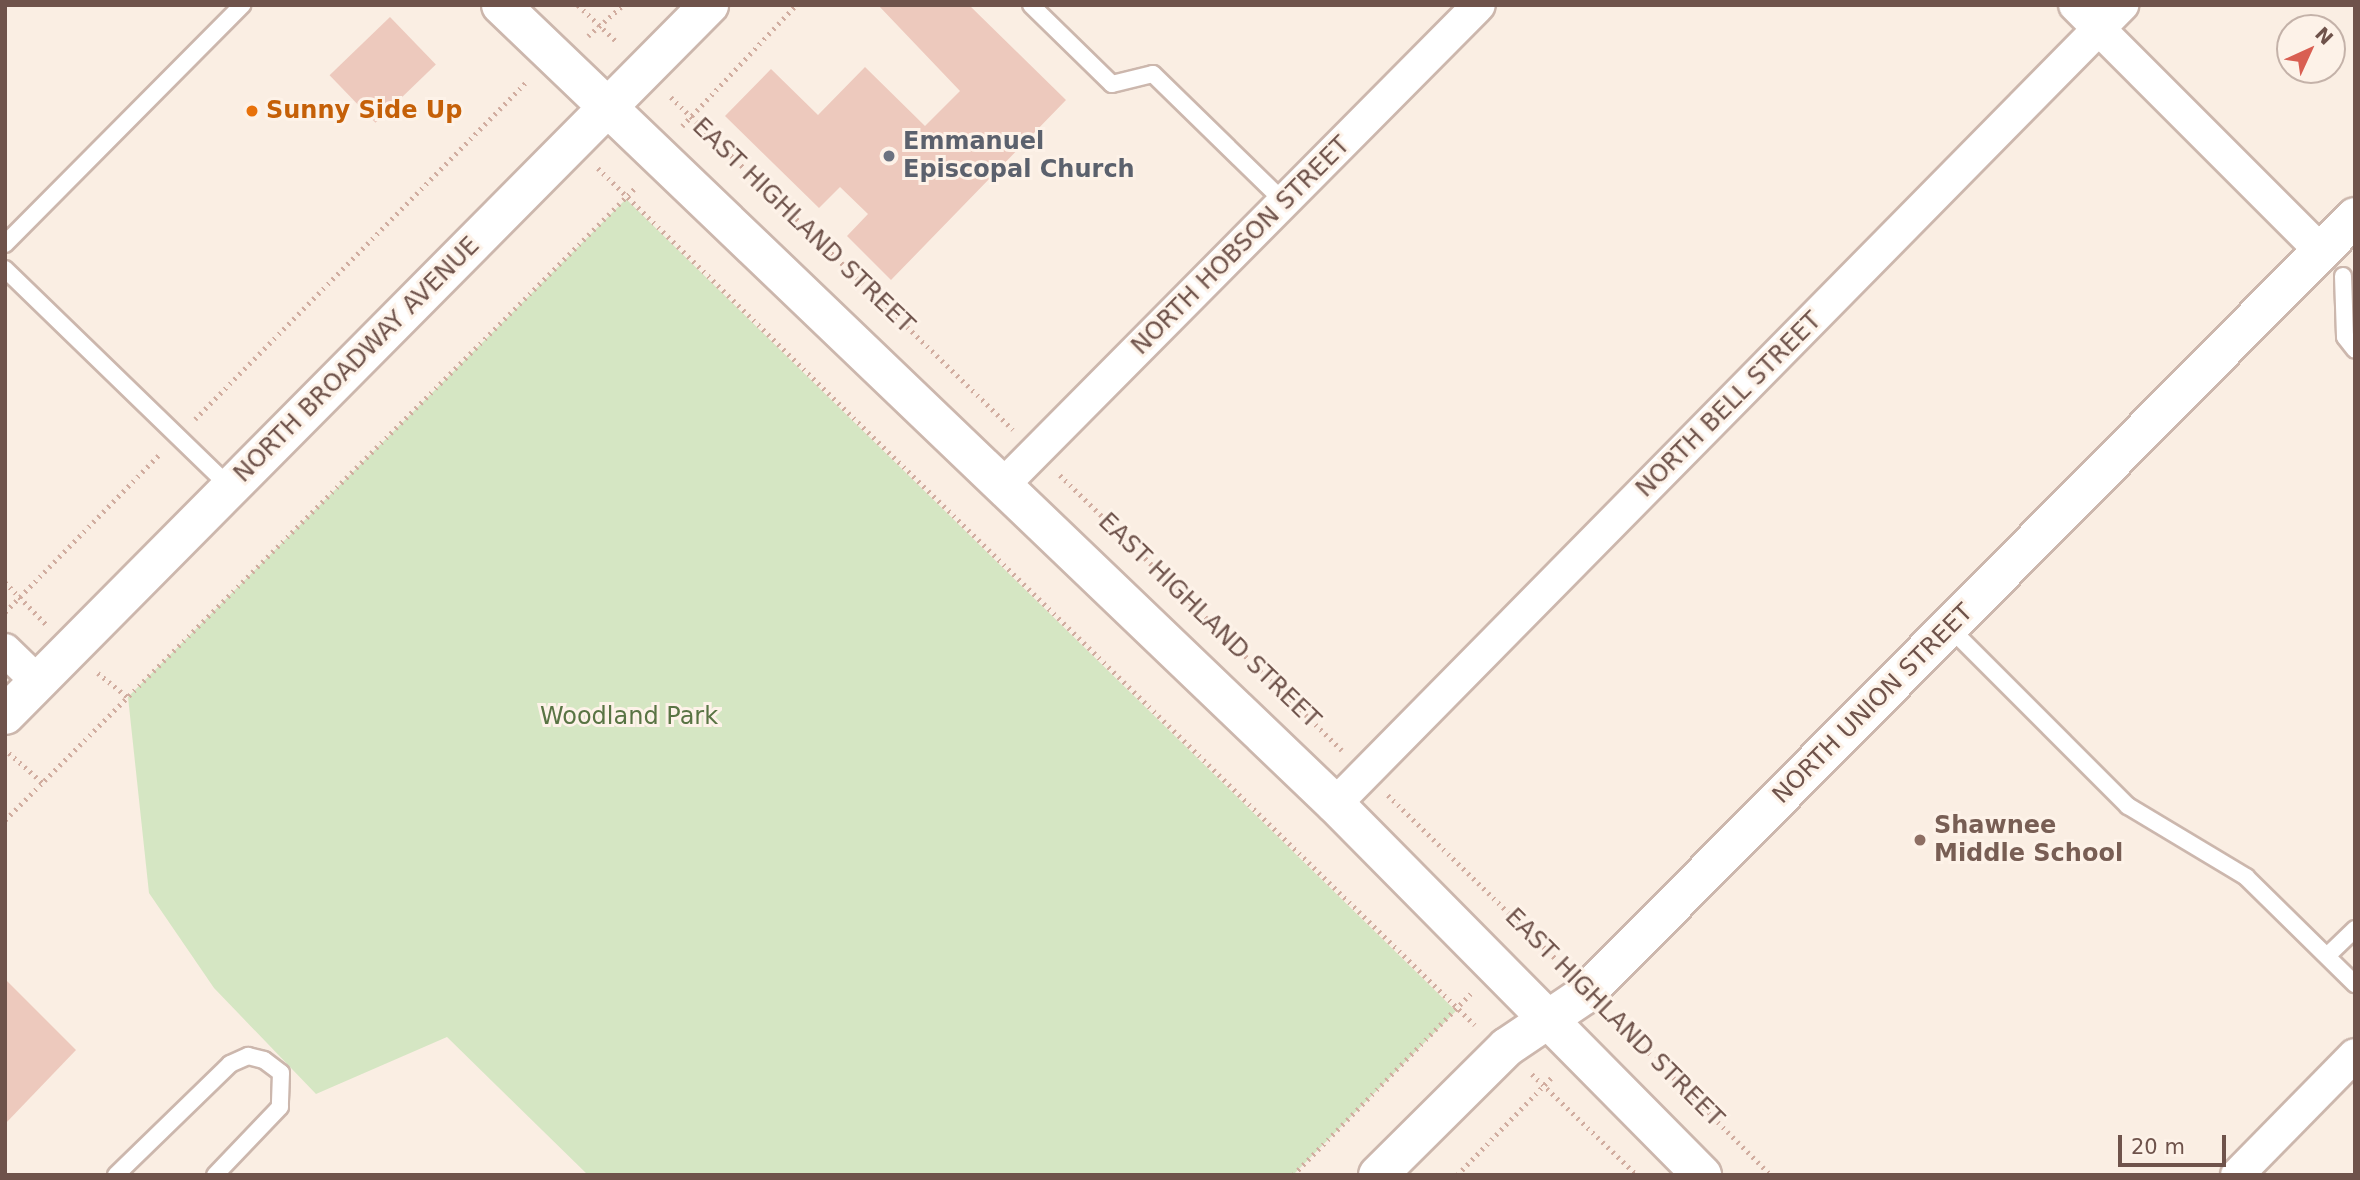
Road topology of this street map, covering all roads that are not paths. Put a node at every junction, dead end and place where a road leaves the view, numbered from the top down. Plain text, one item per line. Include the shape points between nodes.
1 (242, 5) edge
2 (501, 5) edge
3 (709, 5) edge
4 (1031, 5) edge
5 (1479, 5) edge
6 (2074, 5) edge
7 (2122, 5) edge
8 (2099, 29) junction
9 (607, 108) junction
10 (1284, 202) junction
11 (2355, 217) edge
12 (5, 244) edge
13 (5, 269) edge
14 (2340, 269) edge
15 (2355, 350) edge
16 (1002, 486) junction
17 (231, 488) junction
18 (1949, 628) junction
19 (5, 650) edge
20 (38, 682) junction
21 (5, 715) edge
22 (1335, 804) junction
23 (2355, 929) edge
24 (2326, 956) junction
25 (2355, 984) edge
26 (1546, 1020) junction
27 (2355, 1055) edge
28 (116, 1175) edge
29 (215, 1175) edge
30 (1378, 1175) edge
31 (1702, 1175) edge
32 (2237, 1175) edge

1 - 12 lane
2 - 9 street, EAST HIGHLAND STREET
3 - 9 street, NORTH BROADWAY AVENUE
4 - 10 lane via 1112,84 1153,74
5 - 10 street, NORTH HOBSON STREET
6 - 8 street
7 - 8 street, NORTH BELL STREET
8 - 14 street
8 - 22 street, NORTH BELL STREET
9 - 16 street, EAST HIGHLAND STREET
9 - 17 street, NORTH BROADWAY AVENUE
10 - 16 street, NORTH HOBSON STREET
11 - 14 street, NORTH UNION STREET
13 - 17 lane
14 - 15 lane via 2345,337
14 - 18 street, NORTH UNION STREET
16 - 22 street, EAST HIGHLAND STREET
17 - 20 street, NORTH BROADWAY AVENUE
18 - 24 lane via 2127,806 2246,877
18 - 26 street, NORTH UNION STREET via 1584,995
19 - 20 street
20 - 21 street, NORTH BROADWAY AVENUE
22 - 26 street, EAST HIGHLAND STREET
23 - 24 lane
24 - 25 lane
26 - 30 street, NORTH UNION STREET via 1507,1047
26 - 31 street, EAST HIGHLAND STREET
27 - 32 street
28 - 29 lane via 230,1064 248,1056 264,1060 281,1073 280,1107

